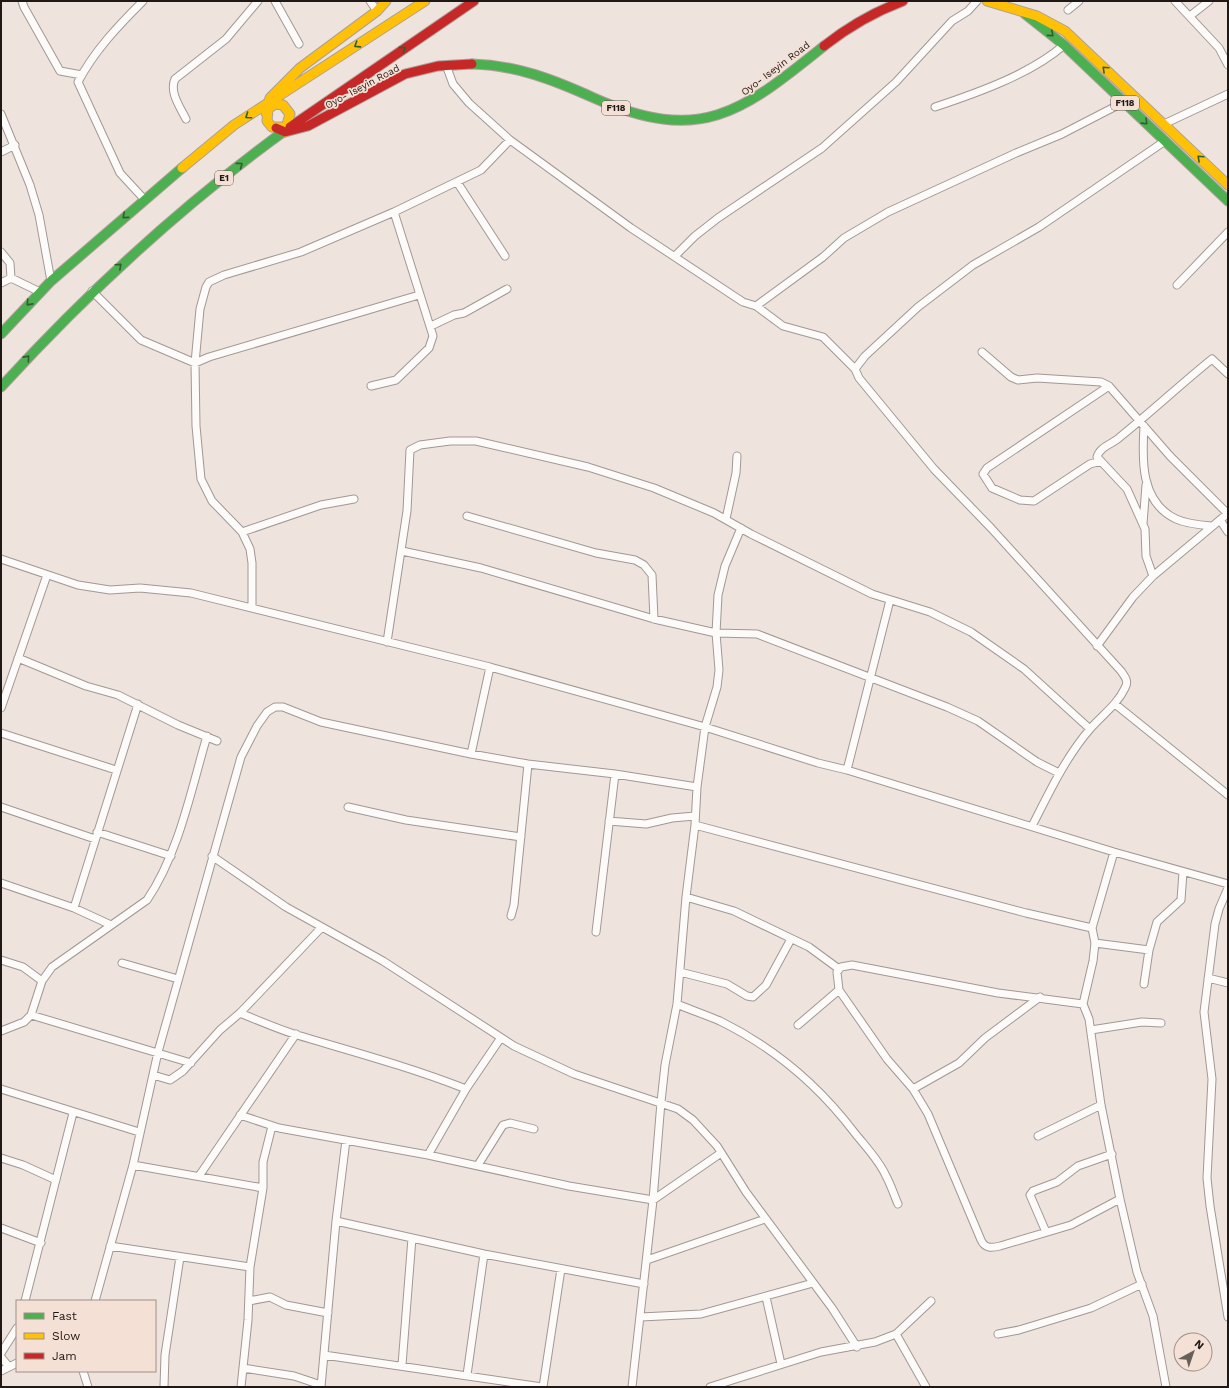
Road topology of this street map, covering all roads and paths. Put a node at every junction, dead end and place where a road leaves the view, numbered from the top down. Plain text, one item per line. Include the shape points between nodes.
1 (22, 1) edge
2 (143, 1) edge
3 (258, 1) edge
4 (275, 1) edge
5 (370, 1) edge
6 (386, 1) edge
7 (424, 1) edge
8 (474, 1) edge
9 (903, 1) edge
10 (977, 1) edge
11 (987, 1) edge
12 (1079, 1) edge
13 (1175, 1) edge
14 (1209, 1) edge
15 (1019, 10) junction
16 (1068, 10) dead end
17 (377, 11) junction
18 (1190, 16) junction
19 (299, 44) dead end
20 (1064, 46) junction
21 (446, 65) junction
22 (1228, 65) edge
23 (82, 75) junction
24 (288, 79) junction
25 (1228, 94) edge
26 (281, 95) junction
27 (1124, 102) junction
28 (275, 104) junction
29 (935, 107) dead end
30 (1, 114) edge
31 (289, 118) junction
32 (186, 119) dead end
33 (301, 121) junction
34 (313, 123) junction
35 (1164, 124) junction
36 (276, 128) junction
37 (285, 132) junction
38 (510, 140) junction
39 (1165, 141) junction
40 (15, 145) junction
41 (1, 152) edge
42 (457, 182) junction
43 (1228, 184) edge
44 (144, 199) junction
45 (1228, 201) edge
46 (394, 212) junction
47 (1228, 232) edge
48 (1, 252) edge
49 (505, 256) dead end
50 (675, 256) junction
51 (11, 278) junction
52 (51, 281) junction
53 (1, 283) edge
54 (1177, 285) dead end
55 (507, 289) dead end
56 (92, 290) junction
57 (40, 292) junction
58 (418, 295) junction
59 (756, 306) junction
60 (431, 326) junction
61 (1, 334) edge
62 (982, 352) dead end
63 (195, 363) junction
64 (855, 369) junction
65 (1228, 374) edge
66 (370, 386) dead end
67 (1109, 386) junction
68 (1, 387) edge
69 (1139, 420) junction
70 (1144, 426) junction
71 (737, 456) dead end
72 (1101, 461) junction
73 (1146, 480) junction
74 (354, 499) dead end
75 (1228, 514) edge
76 (467, 516) dead end
77 (726, 519) junction
78 (1220, 520) junction
79 (1143, 525) junction
80 (1212, 526) junction
81 (741, 528) junction
82 (242, 532) junction
83 (1228, 532) edge
84 (402, 551) junction
85 (1, 559) edge
86 (47, 575) junction
87 (1153, 576) junction
88 (890, 600) junction
89 (252, 608) junction
90 (654, 619) junction
91 (716, 633) junction
92 (387, 642) junction
93 (1097, 646) junction
94 (18, 658) junction
95 (490, 666) junction
96 (869, 678) junction
97 (138, 704) junction
98 (1115, 704) junction
99 (1, 708) edge
100 (705, 727) junction
101 (1090, 729) junction
102 (1, 733) edge
103 (207, 736) junction
104 (217, 741) dead end
105 (471, 754) junction
106 (528, 764) junction
107 (116, 770) junction
108 (848, 770) junction
109 (1059, 773) junction
110 (615, 774) junction
111 (696, 787) junction
112 (1228, 795) edge
113 (1, 807) edge
114 (348, 807) dead end
115 (695, 816) junction
116 (609, 821) junction
117 (695, 825) junction
118 (1032, 826) junction
119 (96, 836) junction
120 (521, 837) junction
121 (1114, 852) junction
122 (171, 856) junction
123 (212, 856) junction
124 (1183, 872) junction
125 (1, 883) edge
126 (1228, 884) edge
127 (1228, 888) edge
128 (686, 897) junction
129 (74, 908) junction
130 (511, 916) dead end
131 (111, 925) junction
132 (321, 928) junction
133 (1092, 928) junction
134 (596, 932) dead end
135 (791, 939) junction
136 (1095, 943) junction
137 (1149, 950) junction
138 (1, 960) edge
139 (122, 964) dead end
140 (839, 969) junction
141 (680, 972) junction
142 (1208, 978) junction
143 (178, 979) junction
144 (42, 981) junction
145 (1228, 983) edge
146 (1144, 984) dead end
147 (839, 990) junction
148 (1040, 997) junction
149 (677, 1004) junction
150 (1083, 1004) junction
151 (240, 1013) junction
152 (31, 1015) junction
153 (1161, 1023) dead end
154 (798, 1025) dead end
155 (1091, 1030) junction
156 (1, 1031) edge
157 (296, 1034) junction
158 (500, 1038) junction
159 (158, 1052) junction
160 (191, 1063) junction
161 (153, 1074) junction
162 (466, 1089) junction
163 (913, 1089) junction
164 (1, 1090) edge
165 (661, 1102) junction
166 (1101, 1105) junction
167 (73, 1113) junction
168 (240, 1115) junction
169 (272, 1126) junction
170 (534, 1129) dead end
171 (139, 1132) junction
172 (1038, 1136) dead end
173 (346, 1140) junction
174 (721, 1153) junction
175 (1112, 1154) junction
176 (428, 1155) junction
177 (1, 1158) edge
178 (478, 1165) junction
179 (133, 1166) junction
180 (199, 1176) junction
181 (56, 1180) junction
182 (263, 1188) junction
183 (1120, 1199) junction
184 (653, 1200) junction
185 (898, 1204) dead end
186 (765, 1219) junction
187 (336, 1221) junction
188 (1, 1228) edge
189 (1046, 1232) junction
190 (412, 1238) junction
191 (41, 1243) junction
192 (110, 1246) junction
193 (484, 1254) junction
194 (180, 1257) junction
195 (647, 1260) junction
196 (250, 1267) junction
197 (561, 1269) junction
198 (813, 1283) junction
199 (644, 1284) junction
200 (1142, 1284) junction
201 (766, 1297) junction
202 (25, 1300) edge
203 (95, 1300) edge
204 (249, 1301) junction
205 (931, 1301) dead end
206 (328, 1313) junction
207 (641, 1317) junction
208 (1228, 1317) edge
209 (16, 1330) edge
210 (896, 1334) junction
211 (998, 1334) dead end
212 (857, 1346) junction
213 (1, 1353) edge
214 (324, 1355) junction
215 (1, 1357) edge
216 (16, 1364) edge
217 (781, 1364) junction
218 (402, 1365) junction
219 (9, 1367) junction
220 (243, 1368) junction
221 (1, 1371) edge
222 (83, 1372) edge
223 (467, 1375) junction
224 (321, 1386) edge
225 (88, 1387) edge
226 (164, 1387) edge
227 (241, 1387) edge
228 (543, 1387) edge
229 (632, 1387) edge
230 (710, 1387) edge
231 (926, 1387) edge
232 (1166, 1387) edge

1 - 23 street via 60,71
2 - 23 street via 117,28
3 - 32 street via 226,39 175,79 174,93
4 - 19 street
5 - 17 street
6 - 17 main road
7 -> 26 main road
33 -> 8 main road, E1
9 - 21 main road, Oyo- Iseyin Road / F118 via 885,6 848,27 782,79 741,107 693,122 664,122 635,116 538,75 516,69 482,63
10 - 50 street via 968,11 952,21 896,82 822,148 718,218
11 - 15 main road, F118
12 - 16 street
13 - 18 street
14 - 18 street
15 -> 20 main road, F118
35 -> 15 main road, F118 via 1065,31 1050,20
17 - 24 main road
18 - 22 street via 1218,48
20 - 27 main road, F118
20 - 29 street via 1048,58 1006,79 971,95
21 - 34 main road, Oyo- Iseyin Road / F118 via 401,75
21 - 38 street via 452,84 469,104
23 - 44 street via 78,82 120,173
24 - 26 main road
24 - 28 main road
25 - 35 street
26 - 28 main road
26 - 28 main road
27 -> 39 main road, F118
27 - 59 street via 1062,134 888,212 844,238 823,258
28 - 31 main road
28 - 36 main road via 266,112 267,121
28 -> 44 main road via 234,126
30 - 40 street
31 - 33 main road
31 - 36 main road via 283,127
31 - 37 main road
33 - 34 main road
33 - 37 main road, E1
34 - 37 main road, Oyo- Iseyin Road via 295,131
43 -> 35 main road, F118
36 - 37 main road
56 -> 37 main road, E1 via 170,221
38 - 42 street via 481,170
38 - 50 street via 631,228
39 - 45 main road, F118
39 - 64 street via 1039,228 973,265 918,308 865,356
40 - 41 street
40 - 52 street via 39,215
42 - 46 street
42 - 49 street
44 -> 52 main road
46 - 58 street
46 - 63 street via 301,252 224,274 209,282 200,309
47 - 54 street
48 - 51 street via 10,264
50 - 59 street via 743,302
51 - 53 street
51 - 57 street
52 - 57 main road
55 - 60 street via 464,313
56 - 63 street via 142,340
68 -> 56 main road, E1
57 -> 61 main road
58 - 60 street
58 - 63 street
59 - 64 street via 783,326 823,337
60 - 66 street via 433,336 429,348 396,380
62 - 67 street via 1011,378 1018,380 1036,378 1101,382
63 - 82 street via 196,426 201,479 212,501
64 - 93 street via 859,378 934,469
65 - 69 street via 1212,358
67 - 69 street
67 - 72 street via 987,468 982,474 992,488 1020,500 1034,501 1090,464
69 - 70 street
69 - 72 street via 1101,450 1098,457
70 - 73 street via 1142,457
70 - 75 street
71 - 77 street via 736,474
72 - 79 street via 1127,490
73 - 79 street
73 - 80 street via 1157,504 1175,519
74 - 82 street via 321,505
75 - 78 street
76 - 90 street via 596,553 635,560 644,565 652,575
77 - 81 street
77 - 84 street via 654,488 588,467 476,442 450,441 420,445 410,450
78 - 80 street
78 - 83 street
79 - 87 street via 1146,534 1147,563
80 - 87 street
81 - 88 street via 872,594
81 - 91 street via 725,566 718,595
82 - 89 street via 250,549 252,563
84 - 90 street via 481,568
84 - 92 street
85 - 86 street
86 - 89 street via 78,585 110,590 140,588 191,593
86 - 94 street
87 - 93 street via 1133,597
88 - 96 street
88 - 101 street via 930,612 970,632 1024,669
89 - 92 street
90 - 91 street
91 - 96 street via 758,634
91 - 100 street via 719,670 717,687
92 - 95 street
93 - 98 street via 1126,679 1126,687
94 - 97 street
94 - 99 street
95 - 100 street
95 - 105 street
96 - 108 street
96 - 109 street via 947,706 978,721 1038,762
97 - 103 street via 178,725
97 - 107 street
98 - 101 street
98 - 112 street
100 - 108 street
100 - 111 street
101 - 109 street
102 - 107 street
103 - 104 street
103 - 122 street
105 - 106 street
105 - 123 street via 328,724 296,711 275,707 267,712 257,726 241,757
106 - 110 street
106 - 120 street
107 - 119 street
108 - 118 street
109 - 118 street
110 - 111 street
110 - 116 street
111 - 115 street
113 - 119 street
114 - 120 street via 406,820
115 - 116 street via 646,824
115 - 117 street
116 - 134 street
117 - 128 street
117 - 133 street via 1026,913
118 - 121 street
119 - 122 street
119 - 129 street
120 - 130 street
121 - 124 street
121 - 133 street
122 - 131 street via 163,875 147,900
123 - 132 street
123 - 143 street
124 - 126 street
124 - 137 street via 1181,900 1157,922
125 - 129 street
127 - 142 street via 1215,924
128 - 135 street via 726,908
128 - 141 street
129 - 131 street
131 - 144 street via 52,967
132 - 151 street
132 - 158 street via 384,961
133 - 136 street
135 - 140 street via 809,947
135 - 141 street via 766,985 753,997 727,984
136 - 137 street
136 - 150 street
137 - 146 street
138 - 144 street via 23,967
139 - 143 street
140 - 147 street
140 - 148 street via 852,965 998,993
141 - 149 street
142 - 145 street
142 - 208 street via 1204,1012 1212,1079 1207,1178
143 - 159 street
144 - 152 street
147 - 154 street
147 - 163 street via 887,1059
148 - 150 street
148 - 163 street via 985,1038 956,1065
149 - 165 street via 665,1064
149 - 185 street via 737,1031 800,1073 842,1116 879,1164
150 - 155 street
151 - 157 street
151 - 160 street via 220,1030
152 - 156 street via 24,1022
152 - 159 street
153 - 155 street via 1142,1022
155 - 166 street
157 - 162 street via 373,1056
157 - 168 street
158 - 162 street
158 - 165 street via 574,1074
159 - 160 street
159 - 161 street
160 - 161 street via 170,1080
161 - 171 street
162 - 176 street
163 - 189 street via 928,1114 983,1243 991,1248
164 - 167 street
165 - 174 street via 678,1109 693,1120
165 - 184 street
166 - 172 street
166 - 175 street
167 - 171 street
167 - 181 street
168 - 169 street
168 - 180 street
169 - 173 street
169 - 182 street via 263,1162
170 - 178 street via 510,1123 503,1125
171 - 179 street
173 - 176 street
173 - 187 street
174 - 184 street
174 - 186 street
175 - 183 street
175 - 189 street via 1078,1166 1057,1182 1030,1194
176 - 178 street
177 - 181 street
178 - 184 street via 569,1186
179 - 180 street
179 - 192 street
180 - 182 street
181 - 191 street
182 - 196 street
183 - 189 street via 1071,1225
183 - 200 street
184 - 195 street
186 - 195 street
186 - 198 street
187 - 190 street
187 - 206 street
188 - 191 street
190 - 193 street
190 - 218 street
191 - 202 street
192 - 194 street
192 - 203 street
193 - 197 street
193 - 223 street
194 - 196 street
194 - 226 street via 165,1355
195 - 199 street
196 - 204 street
197 - 199 street
197 - 228 street
198 - 201 street
198 - 212 street
199 - 207 street
200 - 211 street via 1091,1308
200 - 232 street via 1153,1316
201 - 207 street via 702,1314
201 - 217 street
204 - 206 street via 270,1297 286,1305
204 - 220 street
205 - 210 street
206 - 214 street
207 - 229 street
209 - 213 street
210 - 212 street
210 - 231 street
212 - 217 street via 821,1352
214 - 218 street
214 - 224 street
215 - 219 street
216 - 219 street
217 - 230 street
218 - 223 street
219 - 221 street
220 - 224 street via 294,1376
220 - 227 street
222 - 225 street
223 - 228 street

